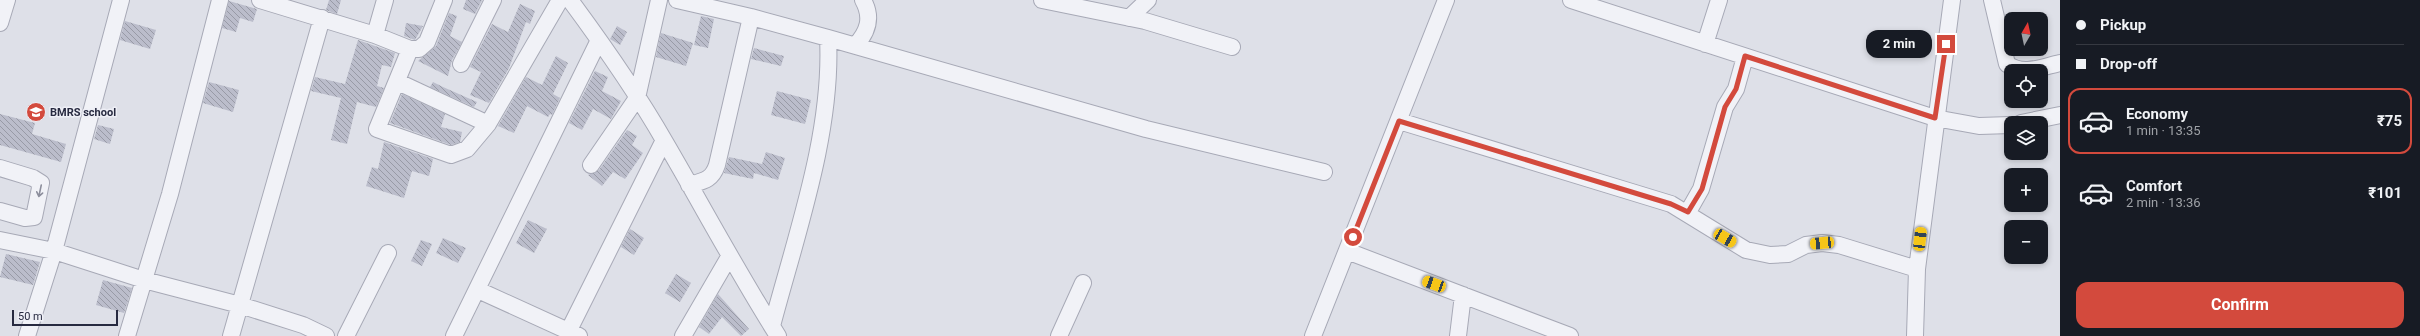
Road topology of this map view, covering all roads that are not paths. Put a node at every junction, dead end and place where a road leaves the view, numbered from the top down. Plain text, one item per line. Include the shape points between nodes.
1 (7, 0) edge
2 (121, 0) edge
3 (220, 0) edge
4 (260, 0) edge
5 (385, 0) edge
6 (444, 0) edge
7 (493, 0) edge
8 (560, 0) edge
9 (570, 0) edge
10 (659, 0) edge
11 (677, 0) edge
12 (863, 0) edge
13 (1042, 0) edge
14 (1148, 0) edge
15 (1446, 0) edge
16 (1571, 0) edge
17 (1719, 0) edge
18 (1952, 0) edge
19 (1992, 0) edge
20 (288, 4) edge
21 (752, 17) junction
22 (322, 18) junction
23 (1130, 18) junction
24 (0, 24) edge
25 (375, 34) junction
26 (828, 38) junction
27 (599, 40) junction
28 (1706, 44) junction
29 (854, 46) junction
30 (1232, 47) dead end
31 (410, 49) junction
32 (1745, 56) junction
33 (2060, 63) edge
34 (461, 64) dead end
35 (398, 82) junction
36 (637, 98) junction
37 (2060, 115) edge
38 (2048, 117) edge
39 (1935, 118) junction
40 (1399, 121) junction
41 (488, 124) junction
42 (2004, 125) edge
43 (664, 140) junction
44 (591, 165) dead end
45 (0, 168) edge
46 (1324, 172) dead end
47 (689, 185) junction
48 (0, 211) edge
49 (1688, 212) junction
50 (0, 240) edge
51 (54, 251) junction
52 (1347, 251) junction
53 (388, 254) dead end
54 (729, 257) junction
55 (1917, 269) junction
56 (144, 280) junction
57 (1083, 283) dead end
58 (478, 290) junction
59 (1463, 295) junction
60 (240, 306) junction
61 (775, 331) edge
62 (571, 334) edge
63 (26, 336) edge
64 (127, 336) edge
65 (231, 336) edge
66 (326, 336) edge
67 (346, 336) edge
68 (454, 336) edge
69 (683, 336) edge
70 (1060, 336) edge
71 (1313, 336) edge
72 (1458, 336) edge
73 (1570, 336) edge
74 (1914, 336) edge

1 - 24 street
2 - 51 street
3 - 56 street via 170,194
4 - 20 street
5 - 25 street
6 - 31 street via 427,42 419,49
7 - 34 street
8 - 41 street
9 - 27 street
10 - 36 street
11 - 21 street
12 - 29 street via 868,8 868,27 865,35
13 - 23 street
14 - 23 street
15 - 40 street
16 - 28 street
17 - 28 street
18 - 39 street
19 - 33 street via 2007,64 2024,71
20 - 22 street
21 - 26 street
21 - 47 street via 714,175 706,181
22 - 25 street
22 - 60 street
23 - 30 street
25 - 31 street
26 - 29 street
26 - 61 street via 828,83 823,121
27 - 36 street
27 - 58 street
28 - 32 street
29 - 46 street via 1146,129
31 - 35 street
32 - 39 street
32 - 49 street via 1736,89 1725,107 1702,189
35 - 41 street
35 - 41 street via 376,129 452,155 466,150
36 - 43 street
36 - 44 street
37 - 38 street
39 - 42 street via 1980,126
39 - 55 street
40 - 49 street via 1671,204
40 - 52 street
43 - 47 street
43 - 62 street
45 -> 48 street via 42,183 34,217 25,218
47 - 54 street
49 - 55 street via 1746,250 1770,255 1788,254 1806,245 1822,243 1839,245
50 - 51 street
51 - 56 street
51 - 63 street
52 - 59 street
52 - 71 street
53 - 67 street
54 - 61 street
54 - 69 street
55 - 74 street
56 - 60 street
56 - 64 street
57 - 70 street
58 - 62 street
58 - 68 street
59 - 72 street
59 - 73 street
60 - 65 street
60 - 66 street via 303,325

